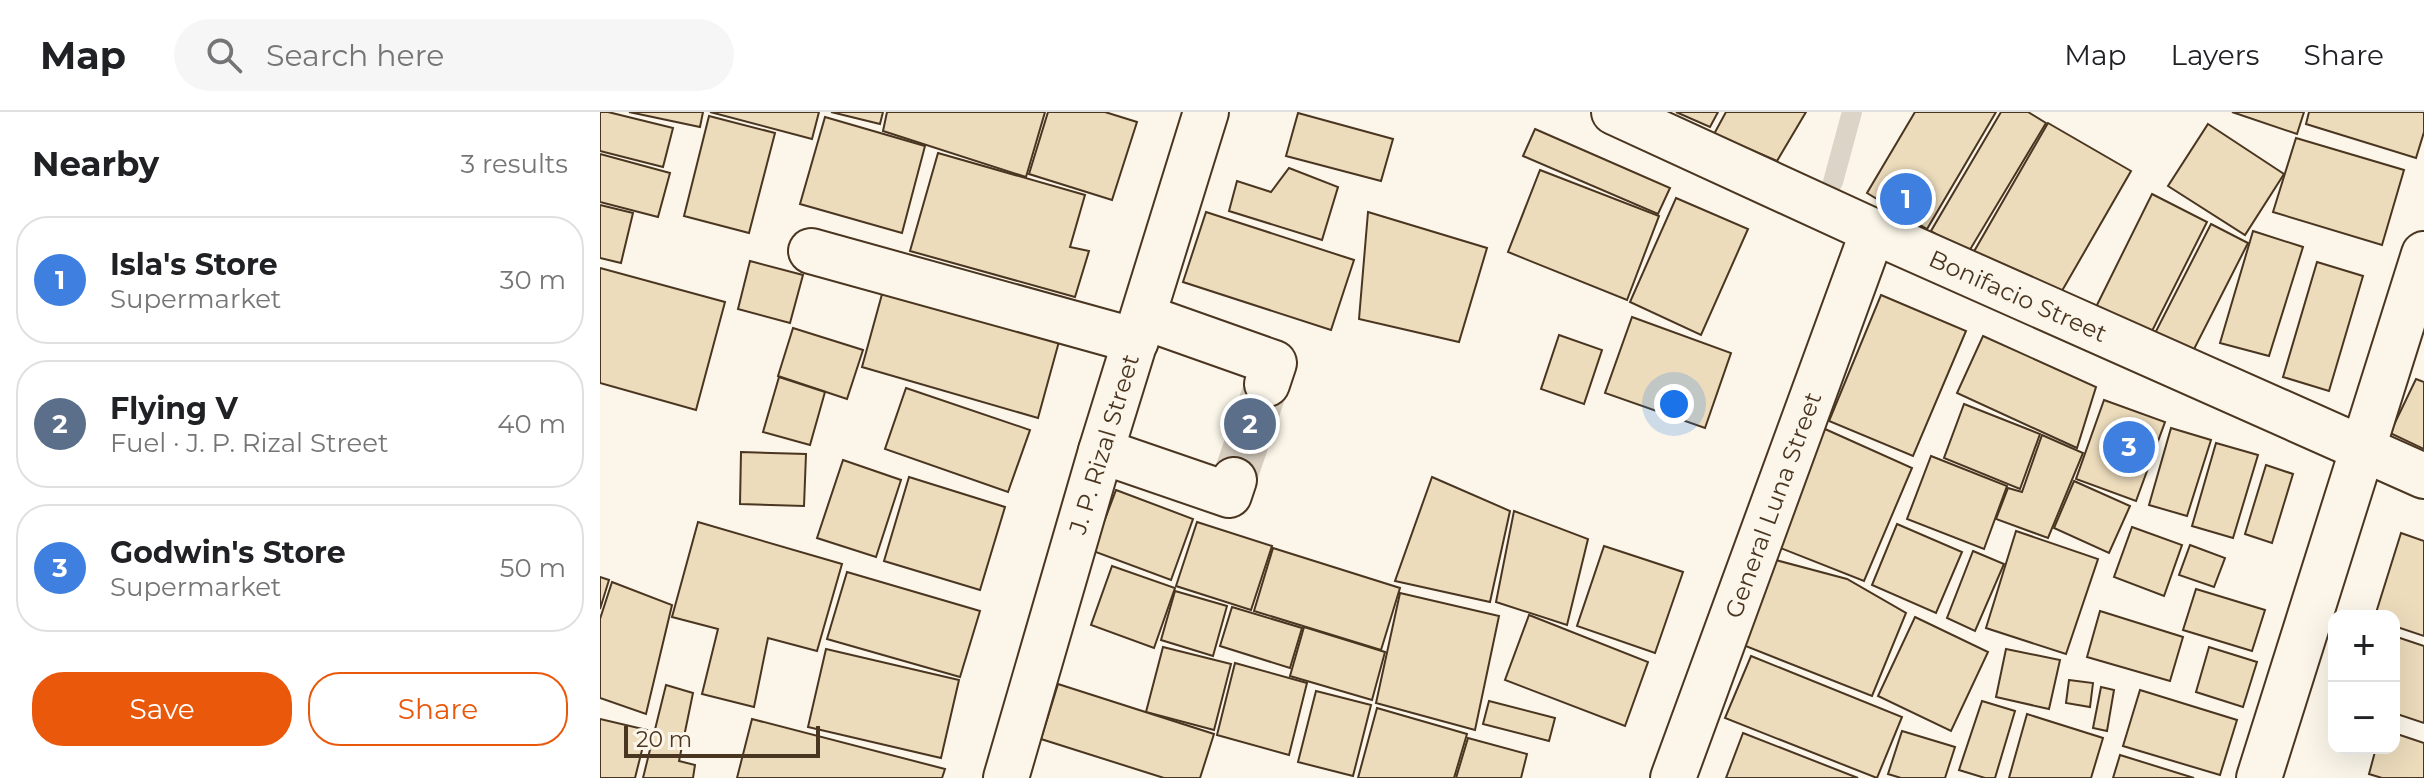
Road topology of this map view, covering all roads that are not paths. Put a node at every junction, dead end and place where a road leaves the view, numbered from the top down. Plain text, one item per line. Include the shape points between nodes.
1 (1206, 112) edge
2 (1614, 112) edge
3 (1873, 231) junction
4 (811, 251) dead end
5 (2424, 254) edge
6 (1140, 329) junction
7 (1267, 384) tunnel mouth
8 (2363, 450) junction
9 (1101, 451) junction
10 (2424, 476) edge
11 (1234, 480) dead end
12 (1006, 778) edge
13 (1673, 778) edge
14 (2259, 778) edge

1 - 6 street, J. P. Rizal Street
2 - 3 street, Bonifacio Street
3 - 8 street, Bonifacio Street
3 - 13 street, General Luna Street
4 - 6 street
5 - 8 street
6 - 7 street via 1274,363
6 - 9 street, J. P. Rizal Street
8 - 10 street, Bonifacio Street
8 - 14 street
9 - 11 street via 1229,495
9 - 12 street, J. P. Rizal Street

